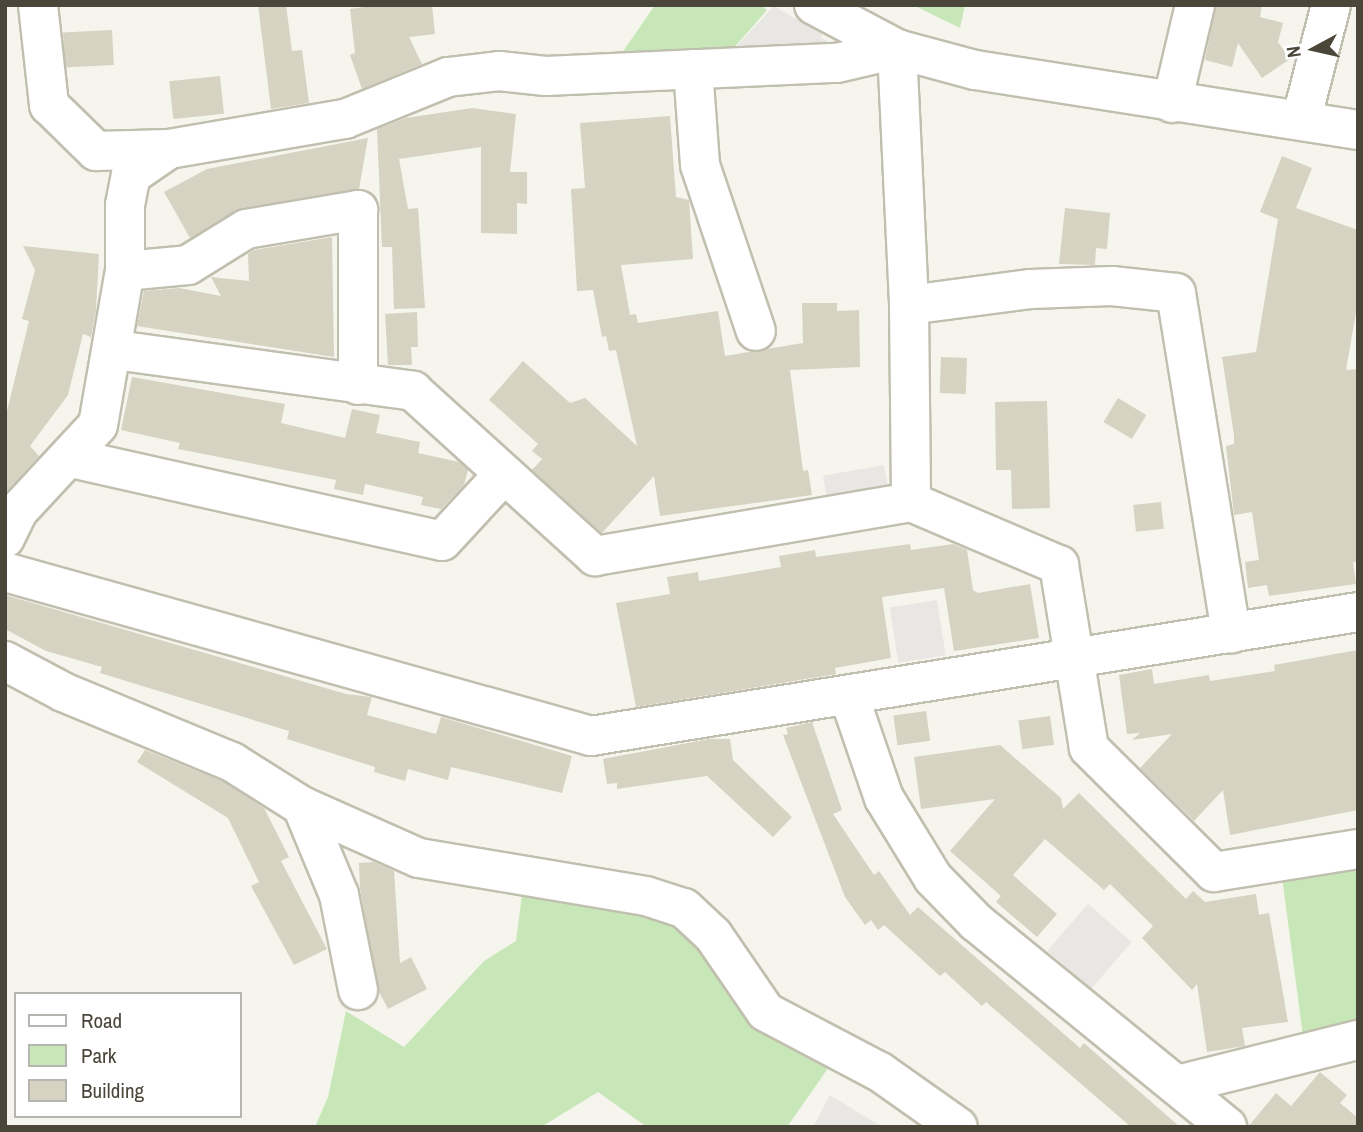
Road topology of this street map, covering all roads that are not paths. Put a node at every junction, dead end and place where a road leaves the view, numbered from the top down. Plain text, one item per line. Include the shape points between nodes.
1 (38, 5) edge
2 (814, 5) edge
3 (1195, 5) edge
4 (1331, 5) edge
5 (897, 49) junction
6 (693, 69) junction
7 (1172, 103) junction
8 (1301, 121) junction
9 (1358, 130) edge
10 (169, 149) junction
11 (125, 271) junction
12 (909, 304) junction
13 (756, 331) dead end
14 (115, 349) junction
15 (358, 385) junction
16 (71, 457) junction
17 (504, 474) junction
18 (911, 502) junction
19 (5, 538) edge
20 (5, 572) edge
21 (1358, 612) edge
22 (1231, 634) junction
23 (1077, 660) junction
24 (5, 661) edge
25 (849, 696) junction
26 (302, 806) junction
27 (1358, 849) edge
28 (358, 990) dead end
29 (1358, 1040) edge
30 (1177, 1085) junction
31 (958, 1127) edge
32 (1227, 1127) edge

1 - 10 street via 49,105 96,152
2 - 5 street
3 - 7 street
4 - 8 street
5 - 6 street via 837,63
5 - 7 street via 975,70
5 - 12 street
6 - 10 street via 546,75 499,71 448,77 345,119
6 - 13 street via 700,165
7 - 8 street
8 - 9 street
10 - 11 street via 131,175 125,205
11 - 14 street
11 - 15 street via 188,265 246,229 358,210
12 - 18 street
12 - 22 street via 1031,289 1112,286 1175,293
14 - 15 street
14 - 16 street via 98,425
15 - 17 street via 413,391
16 - 17 street via 442,541
16 - 19 street via 18,512
17 - 18 street via 595,556
18 - 23 street via 1059,565
20 - 25 street via 591,736
21 - 22 street
22 - 23 street
23 - 25 street
23 - 27 street via 1089,748 1214,872
24 - 26 street via 63,692 232,762
25 - 30 street via 884,798 933,878 976,922
26 - 28 street via 339,895
26 - 31 street via 419,858 646,896 684,908 713,935 766,1012 880,1072
29 - 30 street
30 - 32 street

